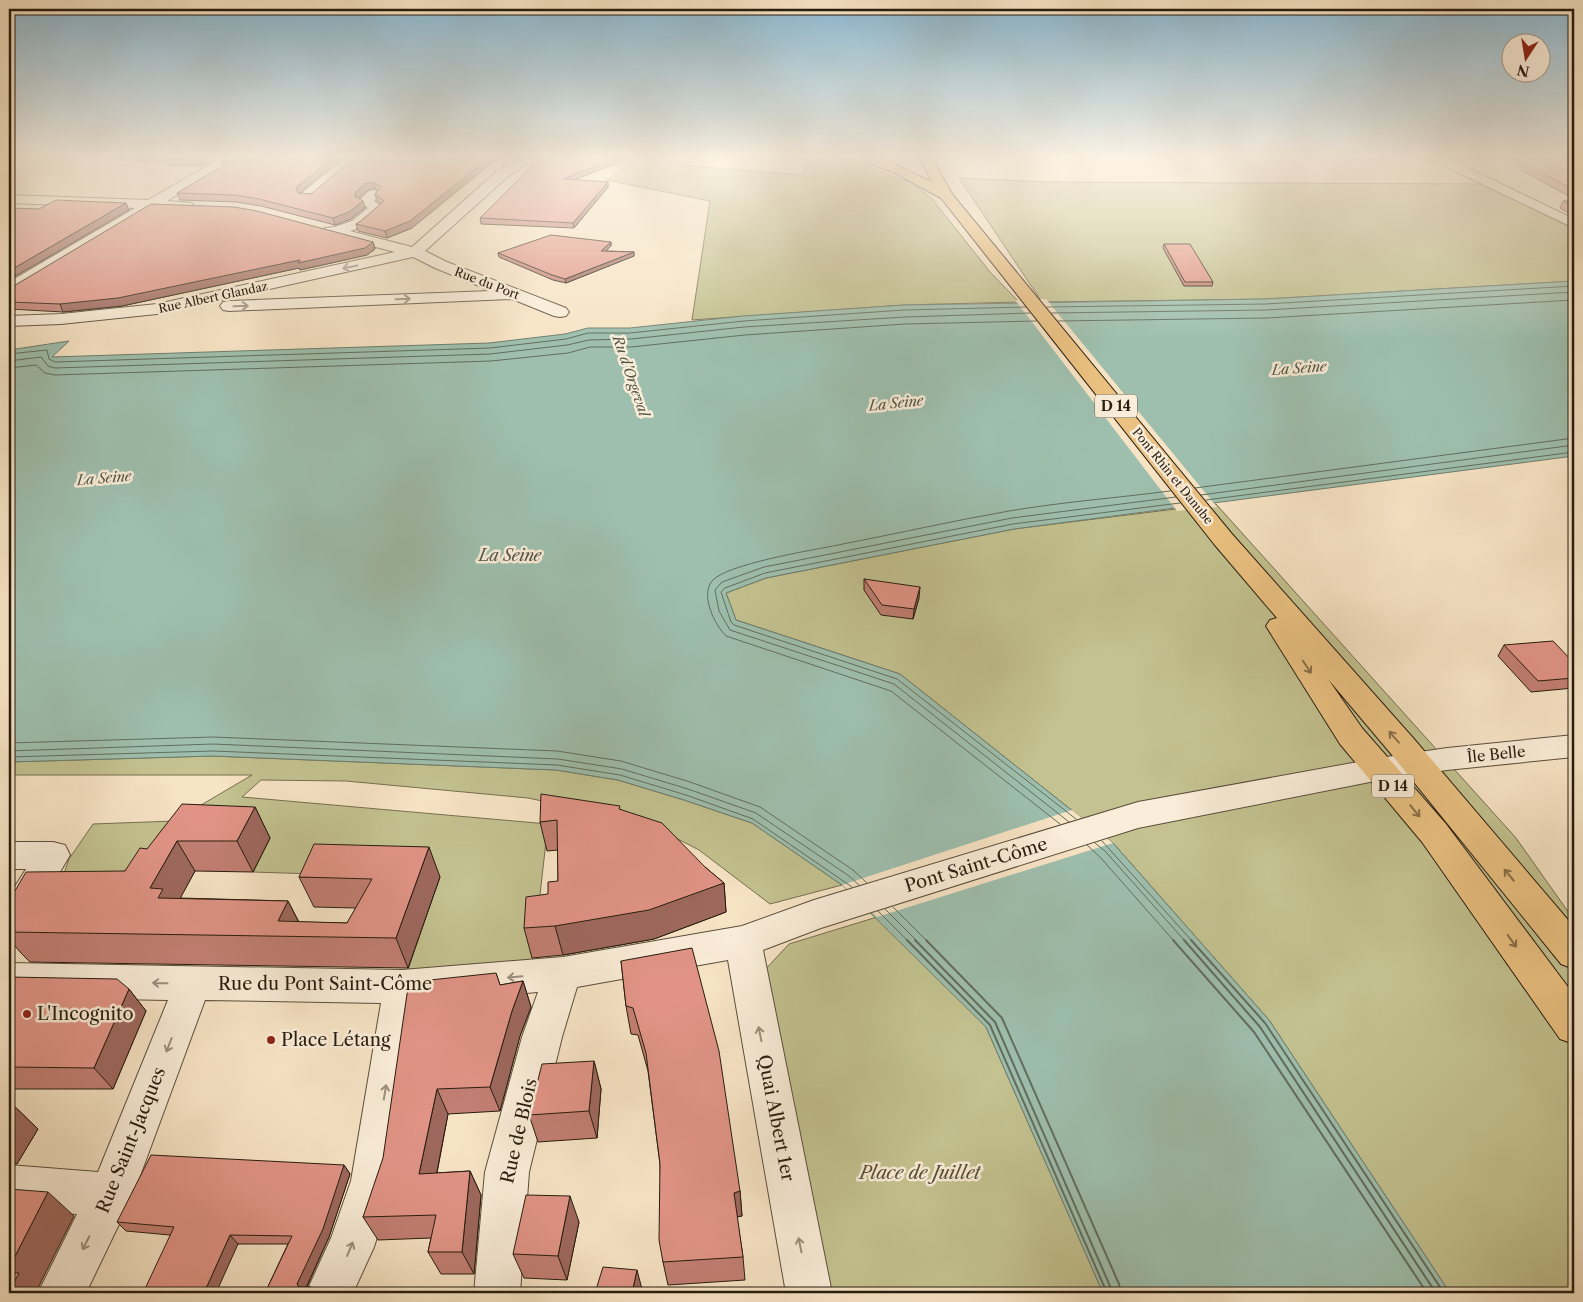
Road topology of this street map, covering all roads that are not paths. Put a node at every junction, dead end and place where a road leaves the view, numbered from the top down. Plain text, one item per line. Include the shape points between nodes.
1 (125, 219) edge
2 (363, 219) edge
3 (452, 219) edge
4 (965, 219) edge
5 (318, 227) edge
6 (335, 232) junction
7 (415, 252) junction
8 (9, 289) edge
9 (520, 295) junction
10 (157, 309) junction
11 (560, 312) dead end
12 (9, 321) edge
13 (1223, 538) junction
14 (1574, 746) edge
15 (1417, 764) junction
16 (1380, 769) junction
17 (9, 856) edge
18 (814, 915) joint
19 (9, 926) edge
20 (743, 942) junction
21 (1574, 953) edge
22 (563, 973) junction
23 (9, 980) edge
24 (193, 983) junction
25 (402, 987) junction
26 (1574, 1026) edge
27 (9, 1187) edge
28 (111, 1195) junction
29 (61, 1293) edge
30 (329, 1293) edge
31 (497, 1293) edge
32 (808, 1293) edge

1 - 8 street
2 - 6 street
3 - 7 street
4 - 13 main road, Pont Rhin et Danube / D 14
5 - 6 street, Rue du Port
6 - 7 street, Rue du Port
7 - 9 street, Rue du Port
7 -> 10 street, Rue Albert Glandaz
10 -> 9 street
9 - 11 street, Rue du Port
10 - 12 street, Rue Albert Glandaz
15 -> 13 main road, D 14
13 -> 16 main road, D 14 via 1347,730
14 - 15 street, Île Belle
15 - 16 street, Île Belle
21 -> 15 main road, D 14
16 - 18 street, Pont Saint-Côme via 1138,815
16 -> 26 main road, D 14 via 1434,833
17 - 19 street via 53,855
18 - 20 street, Rue du Pont Saint-Côme
20 - 22 street, Rue du Pont Saint-Côme
32 -> 20 street, Quai Albert 1er
22 -> 25 street, Rue du Pont Saint-Côme
22 - 31 street, Rue de Blois via 542,1037 507,1172
24 -> 23 street, Rue du Pont Saint-Côme
24 - 25 street, Rue du Pont Saint-Côme
24 -> 28 street, Rue Saint-Jacques
30 -> 25 street via 351,1247 373,1180
27 - 28 street
28 -> 29 street, Rue Saint-Jacques

